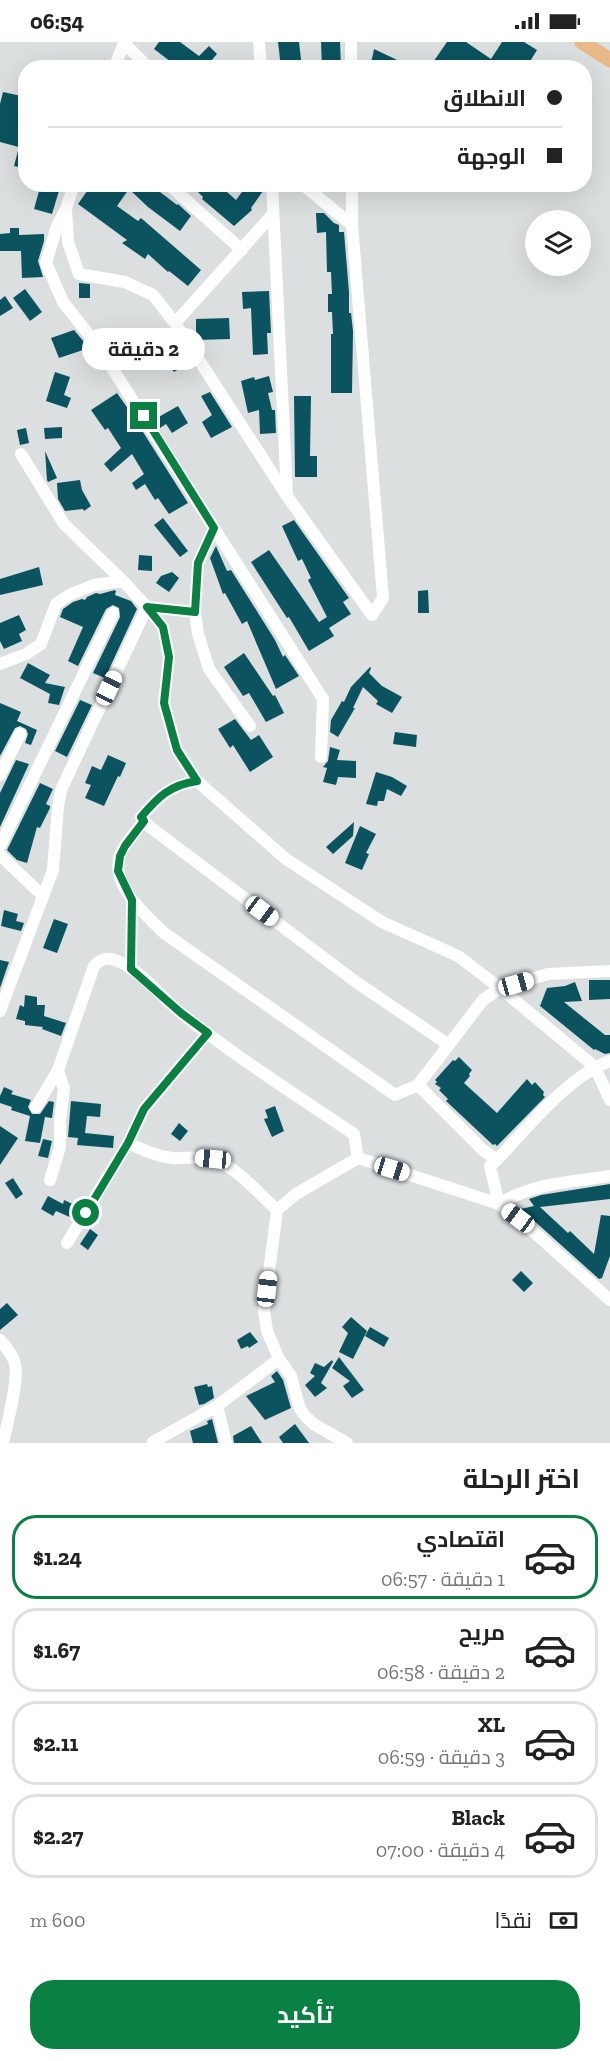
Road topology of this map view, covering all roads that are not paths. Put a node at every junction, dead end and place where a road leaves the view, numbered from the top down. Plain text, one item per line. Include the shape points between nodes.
1 (124, 42) edge
2 (246, 42) edge
3 (351, 42) edge
4 (582, 42) edge
5 (259, 48) edge
6 (117, 60) edge
7 (141, 60) edge
8 (351, 60) edge
9 (610, 60) edge
10 (71, 192) edge
11 (177, 192) edge
12 (272, 192) edge
13 (312, 192) edge
14 (352, 192) edge
15 (66, 209) junction
16 (273, 214) junction
17 (352, 225) junction
18 (242, 250) junction
19 (175, 323) junction
20 (21, 454) dead end
21 (287, 496) junction
22 (214, 528) junction
23 (123, 581) junction
24 (147, 607) junction
25 (195, 612) junction
26 (113, 613) dead end
27 (0, 664) edge
28 (250, 726) dead end
29 (20, 734) dead end
30 (321, 757) dead end
31 (0, 775) edge
32 (197, 781) junction
33 (144, 821) junction
34 (0, 846) edge
35 (0, 855) edge
36 (43, 896) junction
37 (132, 900) junction
38 (131, 969) junction
39 (610, 971) edge
40 (500, 988) junction
41 (0, 1011) edge
42 (208, 1033) junction
43 (449, 1045) junction
44 (610, 1061) edge
45 (595, 1066) junction
46 (58, 1070) junction
47 (418, 1085) junction
48 (610, 1101) edge
49 (36, 1107) dead end
50 (128, 1143) junction
51 (358, 1158) junction
52 (497, 1160) junction
53 (610, 1176) edge
54 (50, 1180) dead end
55 (499, 1204) junction
56 (277, 1210) junction
57 (67, 1243) dead end
58 (610, 1300) edge
59 (0, 1340) edge
60 (279, 1359) junction
61 (217, 1406) junction
62 (153, 1442) edge
63 (3, 1443) edge
64 (226, 1443) edge
65 (347, 1443) edge

1 - 6 street
1 - 7 street
2 - 5 street
3 - 8 street
4 - 9 main road
10 - 15 street
11 - 18 street
12 - 16 street
13 - 17 street
14 - 17 street
15 - 19 street via 68,242 79,274 125,282 153,295
15 - 22 street via 46,263 63,302 100,348
16 - 18 street
16 - 21 street
17 - 21 street via 383,598 372,615
18 - 19 street
19 - 21 street
20 - 23 street via 64,524
22 - 25 street via 198,563
22 - 30 street via 323,699
23 - 24 street
23 - 27 street via 94,585 69,595 56,604 41,644
24 - 25 street
24 - 32 street via 163,627 169,657 164,703 177,750
24 - 36 street via 61,790 53,870
25 - 28 street via 209,669
26 - 34 street
29 - 31 street
32 - 33 street via 173,786 141,817
32 - 40 street via 286,859 382,922 458,956
33 - 37 street via 120,856 118,871
33 - 43 street via 356,982
35 - 36 street
36 - 41 street
37 - 38 street
37 - 47 street via 164,933 395,1095
38 - 42 street
38 - 46 street via 106,958 94,966
39 - 40 street via 548,974
40 - 43 street via 483,1000
40 - 45 street
42 - 50 street via 144,1109
42 - 51 street via 354,1134
43 - 47 street
44 - 45 street
45 - 48 street
45 - 52 street via 554,1099
46 - 49 street
46 - 54 street via 64,1089 60,1147
47 - 52 street
50 - 56 street via 150,1154 213,1159 231,1168
50 - 57 street
51 - 55 street
51 - 56 street via 296,1194
52 - 55 street via 490,1166
53 - 55 street via 531,1188
55 - 58 street
56 - 60 street via 264,1311 267,1331
59 - 63 street via 11,1354 16,1377
60 - 61 street
60 - 65 street via 291,1376 306,1417
61 - 62 street
61 - 64 street

